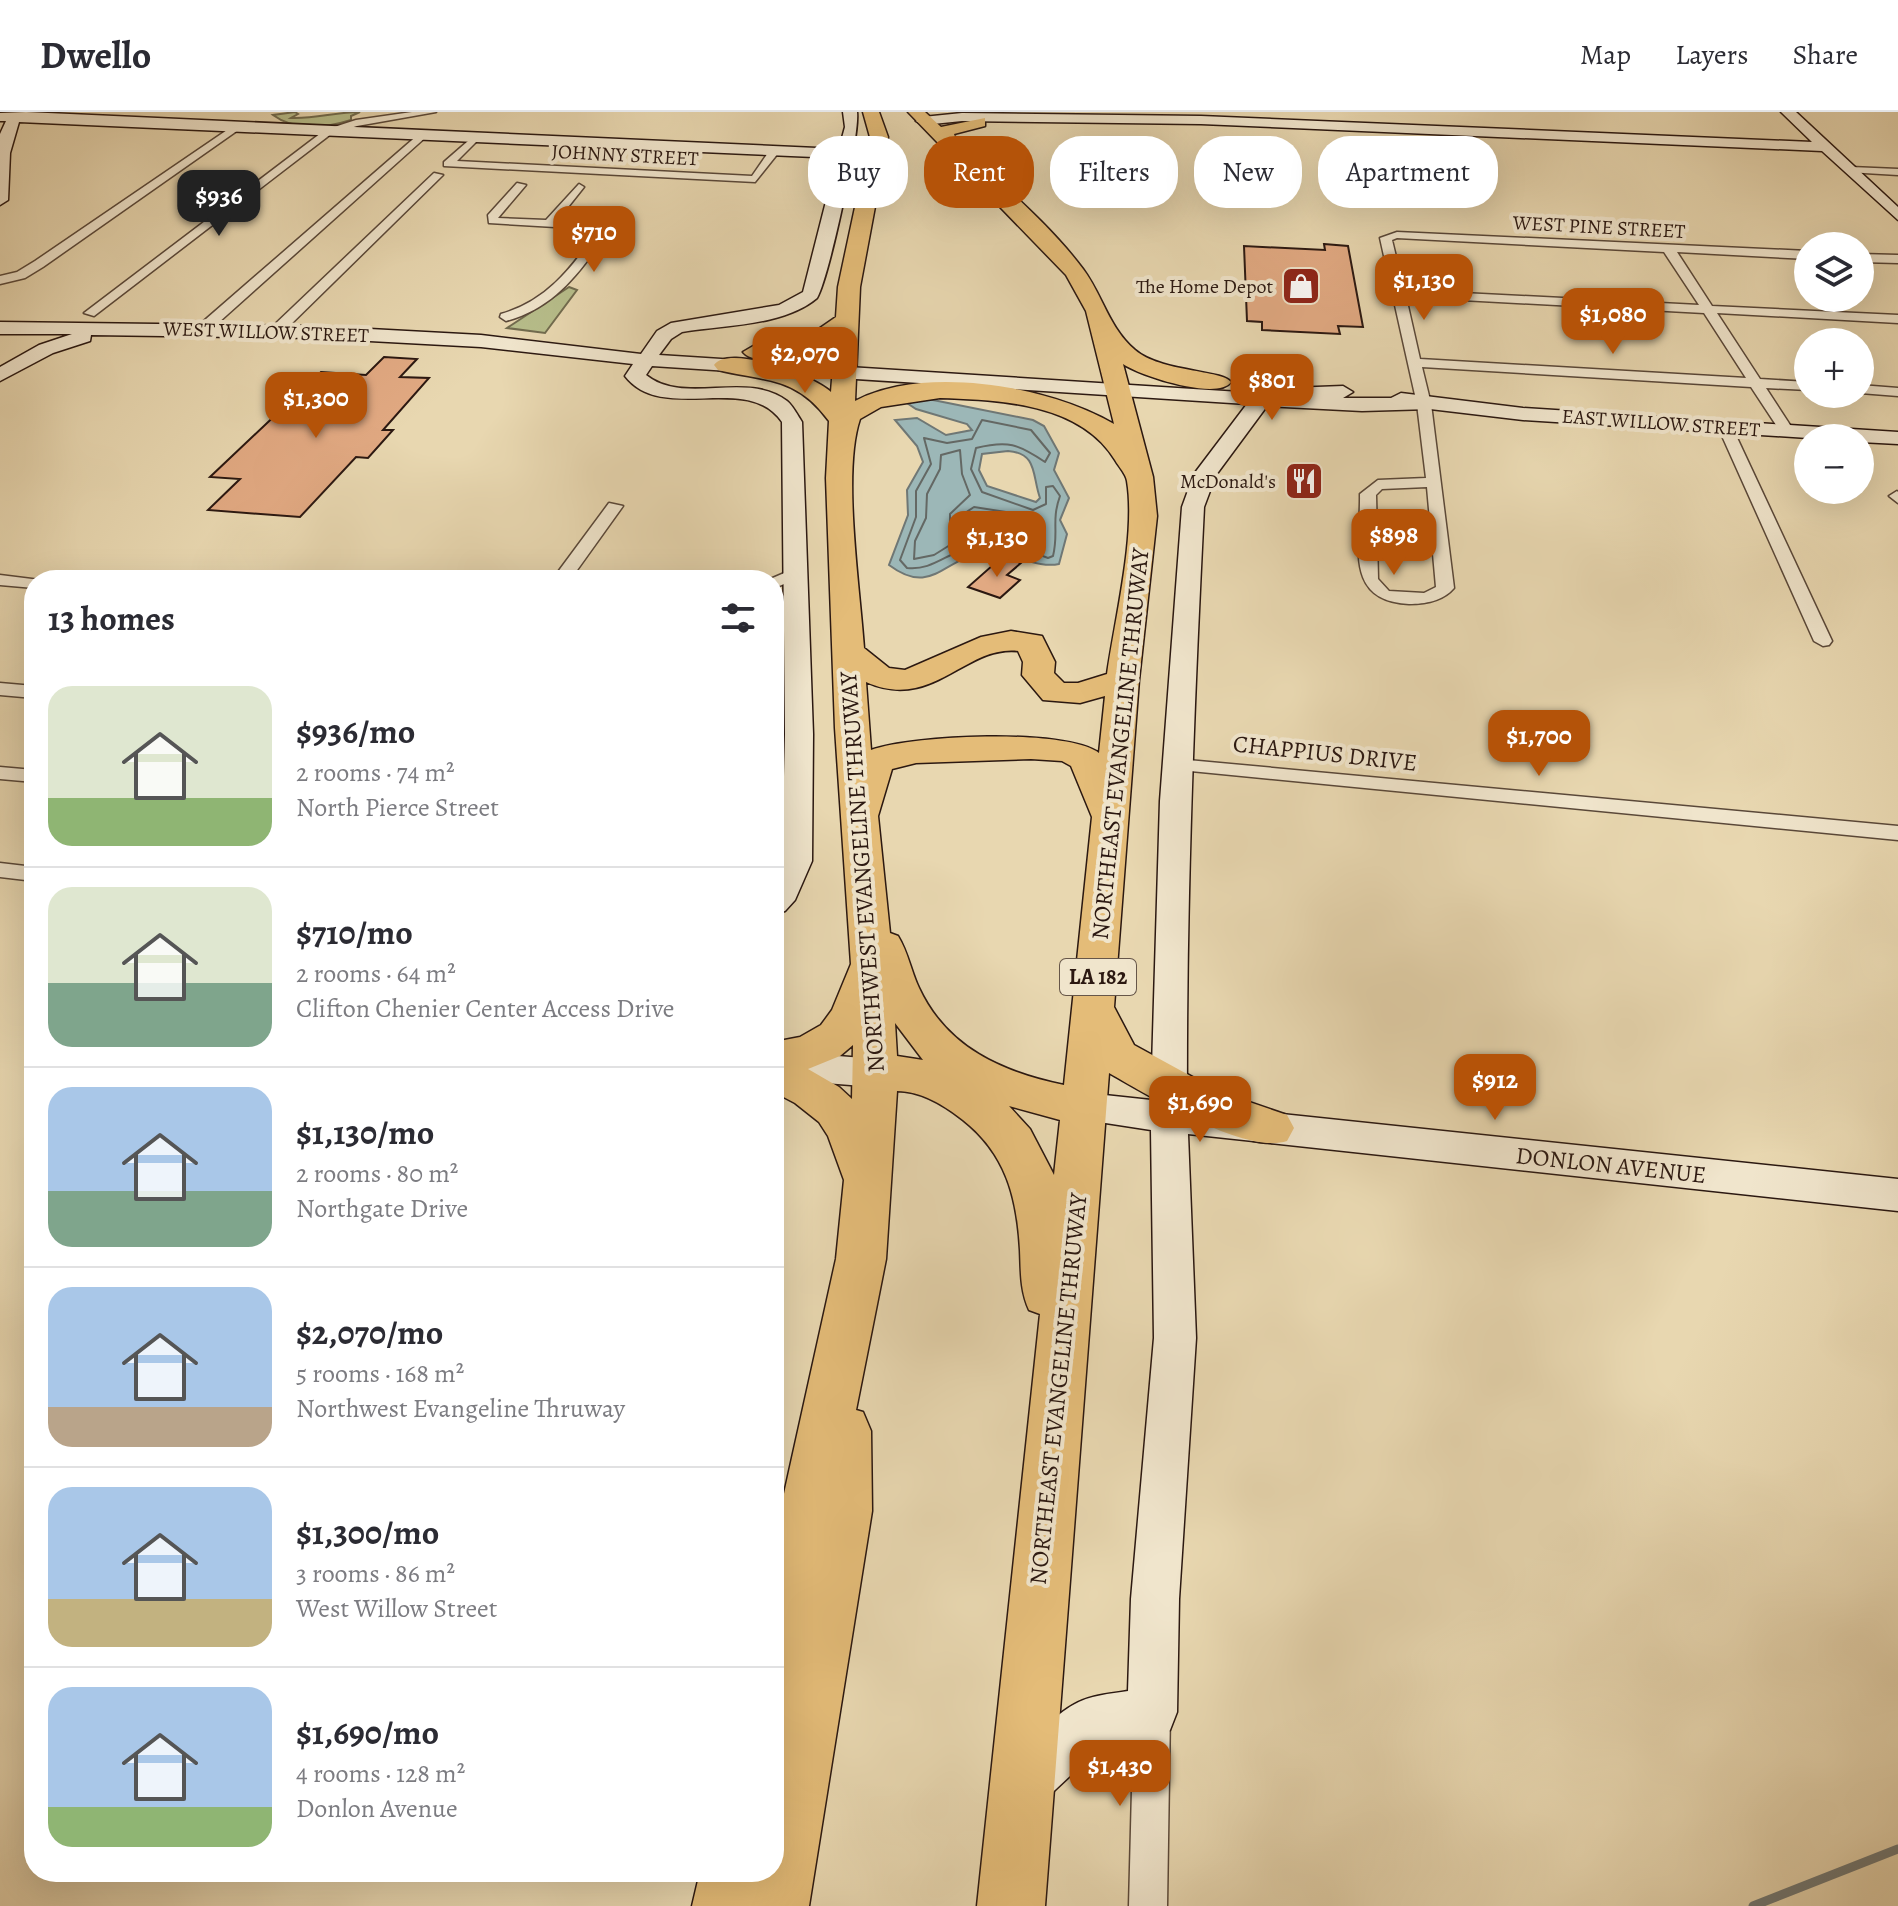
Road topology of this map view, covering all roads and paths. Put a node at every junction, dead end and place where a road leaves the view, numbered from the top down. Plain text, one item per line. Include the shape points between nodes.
1 (431, 112) edge
2 (1788, 112) edge
3 (10, 116) edge
4 (1065, 119) junction
5 (908, 127) edge
6 (236, 128) junction
7 (328, 132) junction
8 (422, 136) junction
9 (475, 138) junction
10 (1825, 147) junction
11 (774, 152) junction
12 (1851, 170) junction
13 (1898, 172) edge
14 (438, 175) dead end
15 (521, 185) dead end
16 (579, 187) dead end
17 (0, 200) edge
18 (1898, 215) edge
19 (549, 224) junction
20 (574, 225) junction
21 (1668, 248) junction
22 (573, 252) junction
23 (1794, 254) edge
24 (1874, 258) edge
25 (1898, 259) edge
26 (0, 280) edge
27 (538, 292) junction
28 (1398, 293) junction
29 (555, 294) junction
30 (1711, 309) junction
31 (90, 313) dead end
32 (847, 319) junction
33 (1898, 319) edge
34 (3, 324) edge
35 (108, 329) junction
36 (203, 329) junction
37 (277, 330) junction
38 (1105, 333) junction
39 (755, 352) junction
40 (650, 353) junction
41 (1415, 363) junction
42 (726, 365) junction
43 (843, 365) junction
44 (0, 373) edge
45 (1118, 383) junction
46 (1759, 383) junction
47 (1794, 385) edge
48 (1213, 389) junction
49 (1874, 390) edge
50 (1343, 392) junction
51 (1898, 392) edge
52 (1259, 400) junction
53 (1424, 404) junction
54 (1725, 427) junction
55 (840, 429) junction
56 (1787, 431) junction
57 (1898, 438) edge
58 (1137, 460) junction
59 (1434, 482) junction
60 (615, 506) dead end
61 (568, 570) edge
62 (796, 573) junction
63 (784, 578) edge
64 (0, 580) edge
65 (24, 582) edge
66 (1823, 641) dead end
67 (848, 651) junction
68 (1123, 680) junction
69 (0, 689) edge
70 (24, 691) edge
71 (1177, 765) junction
72 (0, 773) edge
73 (24, 775) edge
74 (1110, 820) junction
75 (1898, 833) edge
76 (864, 834) junction
77 (0, 870) edge
78 (24, 873) edge
79 (784, 892) edge
80 (871, 951) junction
81 (1095, 1010) junction
82 (784, 1060) edge
83 (784, 1063) edge
84 (876, 1073) junction
85 (784, 1077) edge
86 (1170, 1102) junction
87 (1086, 1108) junction
88 (1271, 1128) joint
89 (868, 1188) junction
90 (1898, 1195) edge
91 (845, 1330) junction
92 (1055, 1403) junction
93 (784, 1627) edge
94 (1152, 1712) junction
95 (1022, 1786) junction
96 (784, 1854) edge
97 (731, 1882) edge
98 (779, 1882) edge
99 (726, 1906) edge
100 (775, 1906) edge
101 (995, 1906) edge
102 (1011, 1906) edge
103 (1148, 1906) edge

1 - 7 street
2 - 10 street
3 - 6 street
3 - 17 street via 3,136
4 - 5 street
4 - 5 street
4 - 10 street via 1305,123
5 - 11 street
5 - 32 highway, NORTHWEST EVANGELINE THRUWAY via 852,268
5 - 38 highway, NORTHEAST EVANGELINE THRUWAY / LA 182 via 1058,252 1088,294
5 - 40 street via 805,300 782,310 677,327
6 - 7 street
6 - 26 street via 39,264
7 - 8 street
7 - 31 street
8 - 9 street
8 - 36 street
9 - 11 street
9 - 11 street, JOHNNY STREET via 447,163 755,179
10 - 12 street
12 - 13 street
12 - 18 street
14 - 37 street
15 - 19 street via 491,219
16 - 19 street
19 - 20 street
20 - 22 street via 566,233
20 - 22 street via 602,232
21 - 23 street, WEST PINE STREET
21 - 28 street, WEST PINE STREET via 1389,236 1385,240
21 - 30 street
22 - 27 street
22 - 29 street
24 - 25 street
27 - 29 street
27 - 29 street via 507,311 506,317
28 - 30 street
28 - 41 street
30 - 33 street
30 - 46 street
32 - 39 highway via 828,338 807,346
32 - 43 highway, NORTHWEST EVANGELINE THRUWAY
34 - 35 street, WEST WILLOW STREET
34 - 44 street via 13,350
35 - 36 street, WEST WILLOW STREET
35 - 44 street via 46,349
36 - 37 street, WEST WILLOW STREET
37 - 40 street, WEST WILLOW STREET via 531,346 582,355
38 - 45 highway, NORTHEAST EVANGELINE THRUWAY / LA 182
38 - 48 highway via 1135,365
39 - 40 street, WEST WILLOW STREET
39 - 43 street, WEST WILLOW STREET
40 - 42 street, WEST WILLOW STREET
40 - 62 street, NORTHWEST EVANGELINE THRUWAY via 635,376 652,387 761,397 788,411
41 - 46 street
41 - 53 street
42 - 43 street, WEST WILLOW STREET
42 - 55 highway via 801,380 824,394
43 - 45 street, WEST WILLOW STREET
43 - 55 highway, NORTHWEST EVANGELINE THRUWAY
45 - 48 street, EAST WILLOW STREET
45 - 58 highway, NORTHEAST EVANGELINE THRUWAY / LA 182
46 - 47 street
46 - 56 street
48 - 50 street, EAST WILLOW STREET
48 - 52 street, EAST WILLOW STREET
48 - 58 highway via 1156,405 1142,415
49 - 51 street
50 - 52 street via 1274,392
50 - 53 street, EAST WILLOW STREET
52 - 53 street, EAST WILLOW STREET
52 - 71 street, NORTHEAST EVANGELINE THRUWAY via 1205,474 1193,507
53 - 54 street, EAST WILLOW STREET
53 - 59 street
54 - 56 street, EAST WILLOW STREET
54 - 66 street
55 - 58 highway via 849,415 886,396 921,392 1016,397 1058,406 1097,424
55 - 67 highway, NORTHWEST EVANGELINE THRUWAY
56 - 57 street, EAST WILLOW STREET
58 - 68 highway, NORTHEAST EVANGELINE THRUWAY / LA 182 via 1143,516
59 - 59 street via 1445,588 1418,598 1383,595 1370,580 1368,494 1378,485
60 - 61 street
62 - 63 street
62 - 79 street, NORTHWEST EVANGELINE THRUWAY via 797,861
64 - 65 street
67 - 68 highway via 871,672 892,681 933,672 977,648 1014,638 1031,643 1038,675 1055,693 1080,693
67 - 76 highway, NORTHWEST EVANGELINE THRUWAY
68 - 74 highway, NORTHEAST EVANGELINE THRUWAY / LA 182
69 - 70 street
71 - 75 street, CHAPPIUS DRIVE
71 - 86 street, NORTHEAST EVANGELINE THRUWAY
72 - 73 street
74 - 76 highway via 1087,761 1062,750 929,749 887,755 877,763
74 - 81 highway, NORTHEAST EVANGELINE THRUWAY / LA 182
76 - 80 highway, NORTHWEST EVANGELINE THRUWAY
76 - 87 highway via 897,988 927,1038 953,1063 984,1081
77 - 78 street
80 - 82 highway via 857,1006 842,1034 810,1055
80 - 84 highway, NORTHWEST EVANGELINE THRUWAY
81 - 86 highway via 1118,1057
81 - 87 highway, NORTHEAST EVANGELINE THRUWAY / LA 182
83 - 84 street
84 - 89 highway, NORTHWEST EVANGELINE THRUWAY
84 - 92 highway via 916,1075 983,1109 1010,1138 1032,1175 1041,1218
85 - 89 highway via 830,1105 851,1130
86 - 87 street
86 - 88 highway via 1204,1105
86 - 94 street, NORTHEAST EVANGELINE THRUWAY via 1175,1338
87 - 92 highway, NORTHEAST EVANGELINE THRUWAY / LA 182
88 - 90 street, DONLON AVENUE
89 - 91 highway, NORTHWEST EVANGELINE THRUWAY via 861,1259
91 - 93 highway, NORTHWEST EVANGELINE THRUWAY
91 - 96 highway via 844,1511
92 - 95 highway, NORTHEAST EVANGELINE THRUWAY / LA 182
94 - 95 street via 1090,1723
94 - 103 street
95 - 101 highway
95 - 102 highway, NORTHEAST EVANGELINE THRUWAY / LA 182
97 - 99 highway
98 - 100 highway

